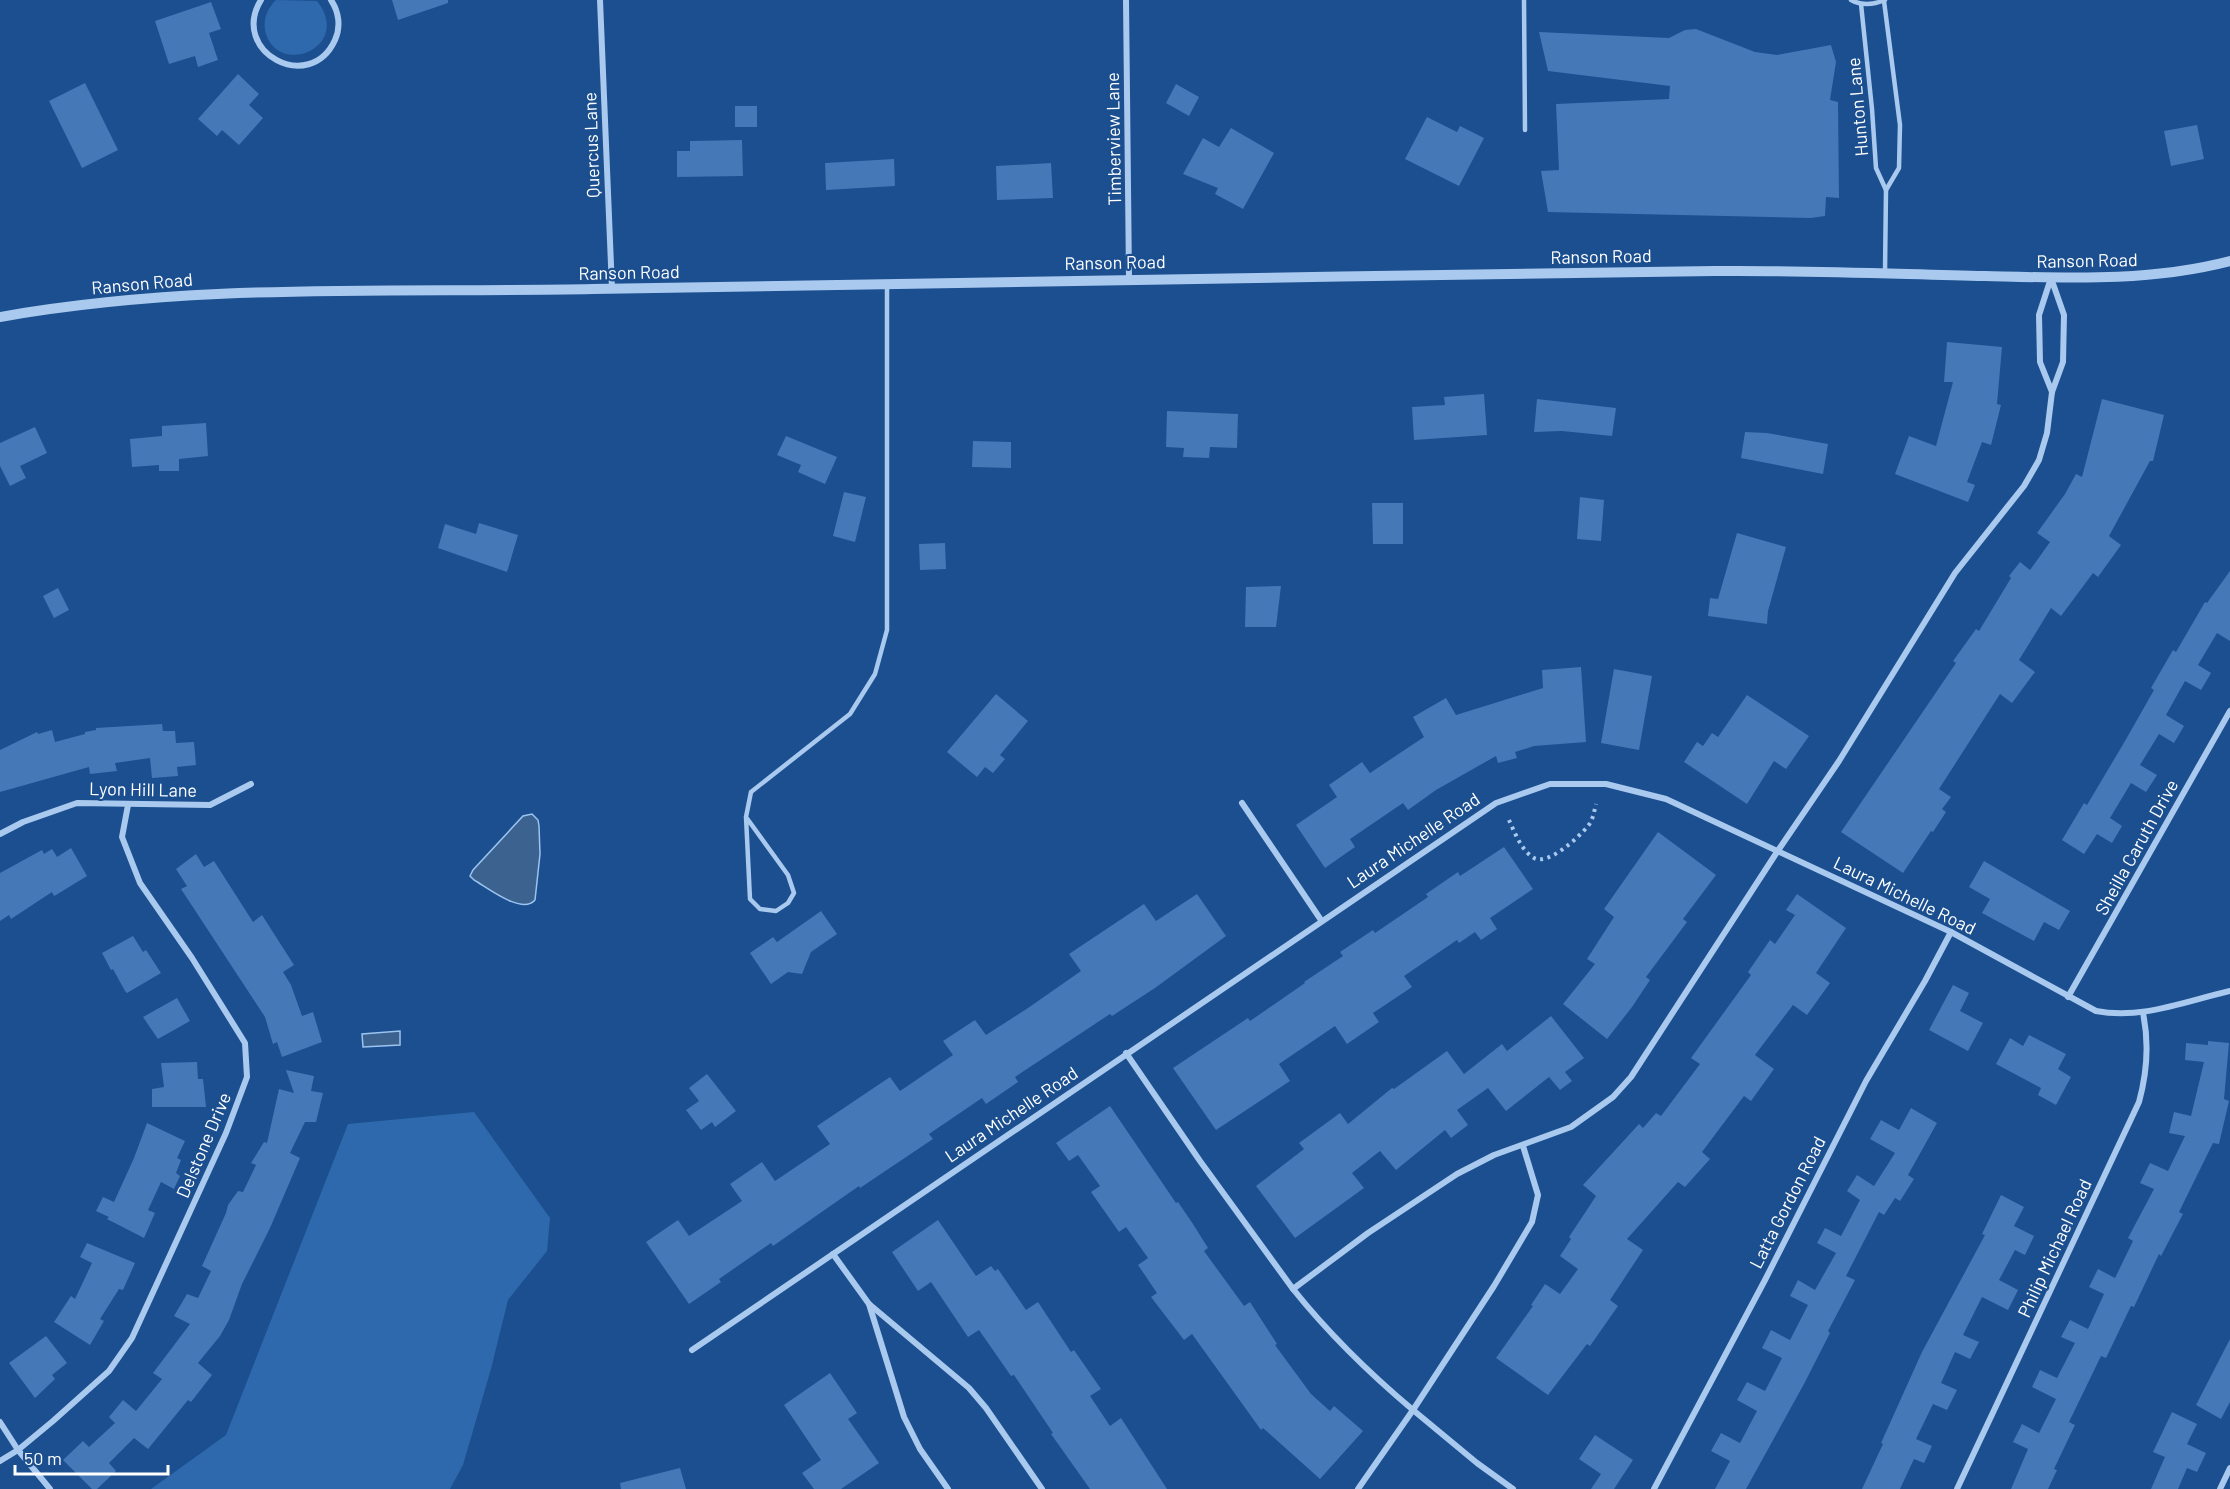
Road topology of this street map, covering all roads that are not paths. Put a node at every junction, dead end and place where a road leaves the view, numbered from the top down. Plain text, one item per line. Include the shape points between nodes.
1 (261, 0) edge
2 (331, 0) edge
3 (600, 0) edge
4 (1126, 0) edge
5 (1524, 0) edge
6 (1851, 0) edge
7 (1884, 0) edge
8 (1861, 4) junction
9 (1525, 130) dead end
10 (1886, 190) junction
11 (2230, 261) edge
12 (1885, 274) junction
13 (1129, 278) junction
14 (2051, 278) junction
15 (887, 283) junction
16 (612, 289) junction
17 (0, 317) edge
18 (2052, 392) junction
19 (2230, 711) edge
20 (251, 784) dead end
21 (1242, 803) dead end
22 (128, 805) junction
23 (746, 817) junction
24 (0, 834) edge
25 (1777, 852) junction
26 (1321, 920) junction
27 (1951, 932) junction
28 (2230, 991) edge
29 (2068, 997) junction
30 (2143, 1013) junction
31 (1126, 1053) junction
32 (1523, 1146) junction
33 (833, 1254) junction
34 (1293, 1289) junction
35 (869, 1304) junction
36 (692, 1350) dead end
37 (1413, 1410) junction
38 (0, 1422) edge
39 (18, 1450) junction
40 (0, 1461) edge
41 (2230, 1468) edge
42 (50, 1489) edge
43 (948, 1489) edge
44 (1042, 1489) edge
45 (1358, 1489) edge
46 (1513, 1489) edge
47 (1654, 1489) edge
48 (1957, 1489) edge
49 (2220, 1489) edge

1 - 2 street via 254,20 260,46 269,56 294,66 321,58 331,47 339,20
3 - 16 street, Quercus Lane
4 - 13 street, Timberview Lane
5 - 9 lane
6 - 8 lane
7 - 8 lane
7 - 10 lane via 1900,125 1899,168
8 - 10 lane, Hunton Lane via 1876,168
10 - 12 lane
11 - 14 street, Ranson Road via 2170,274
12 - 13 street, Ranson Road via 1726,271
12 - 14 street, Ranson Road
13 - 15 street, Ranson Road
14 - 18 street via 2064,315 2063,362
14 - 18 street via 2039,315 2040,362
15 - 16 street, Ranson Road
15 - 23 lane via 887,630 875,674 850,714 752,792
16 - 17 street, Ranson Road via 175,296
18 - 25 street via 2047,434 2025,486 1955,573 1839,761
19 - 29 street, Sheilla Caruth Drive
20 - 22 street, Lyon Hill Lane via 210,805
21 - 26 street
22 - 24 street, Lyon Hill Lane via 76,803
22 - 39 street, Delstone Drive via 122,837 140,883 245,1043 247,1077 226,1133 132,1338 109,1371
23 - 23 lane via 750,899 760,909 776,911 794,893 788,875
25 - 26 street, Laura Michelle Road via 1666,799 1606,784 1550,784 1496,803
25 - 27 street, Laura Michelle Road
25 - 32 street via 1631,1077 1613,1097 1571,1127
26 - 31 street, Laura Michelle Road
27 - 29 street, Laura Michelle Road
27 - 47 street, Latta Gordon Road via 1866,1081
28 - 30 street, Laura Michelle Road
29 - 30 street, Laura Michelle Road via 2114,1015
30 - 48 street, Philip Michael Road via 2145,1079 2139,1102
31 - 33 street, Laura Michelle Road
31 - 34 street
32 - 34 street via 1494,1155 1457,1174
32 - 37 street via 1538,1196 1532,1222
33 - 35 street
33 - 36 street, Laura Michelle Road
34 - 37 street via 1374,1377
35 - 43 street via 904,1417 920,1449
35 - 44 street via 969,1388
37 - 45 street
37 - 46 street
38 - 39 street
39 - 40 street, Delstone Drive
39 - 42 street
41 - 49 street

